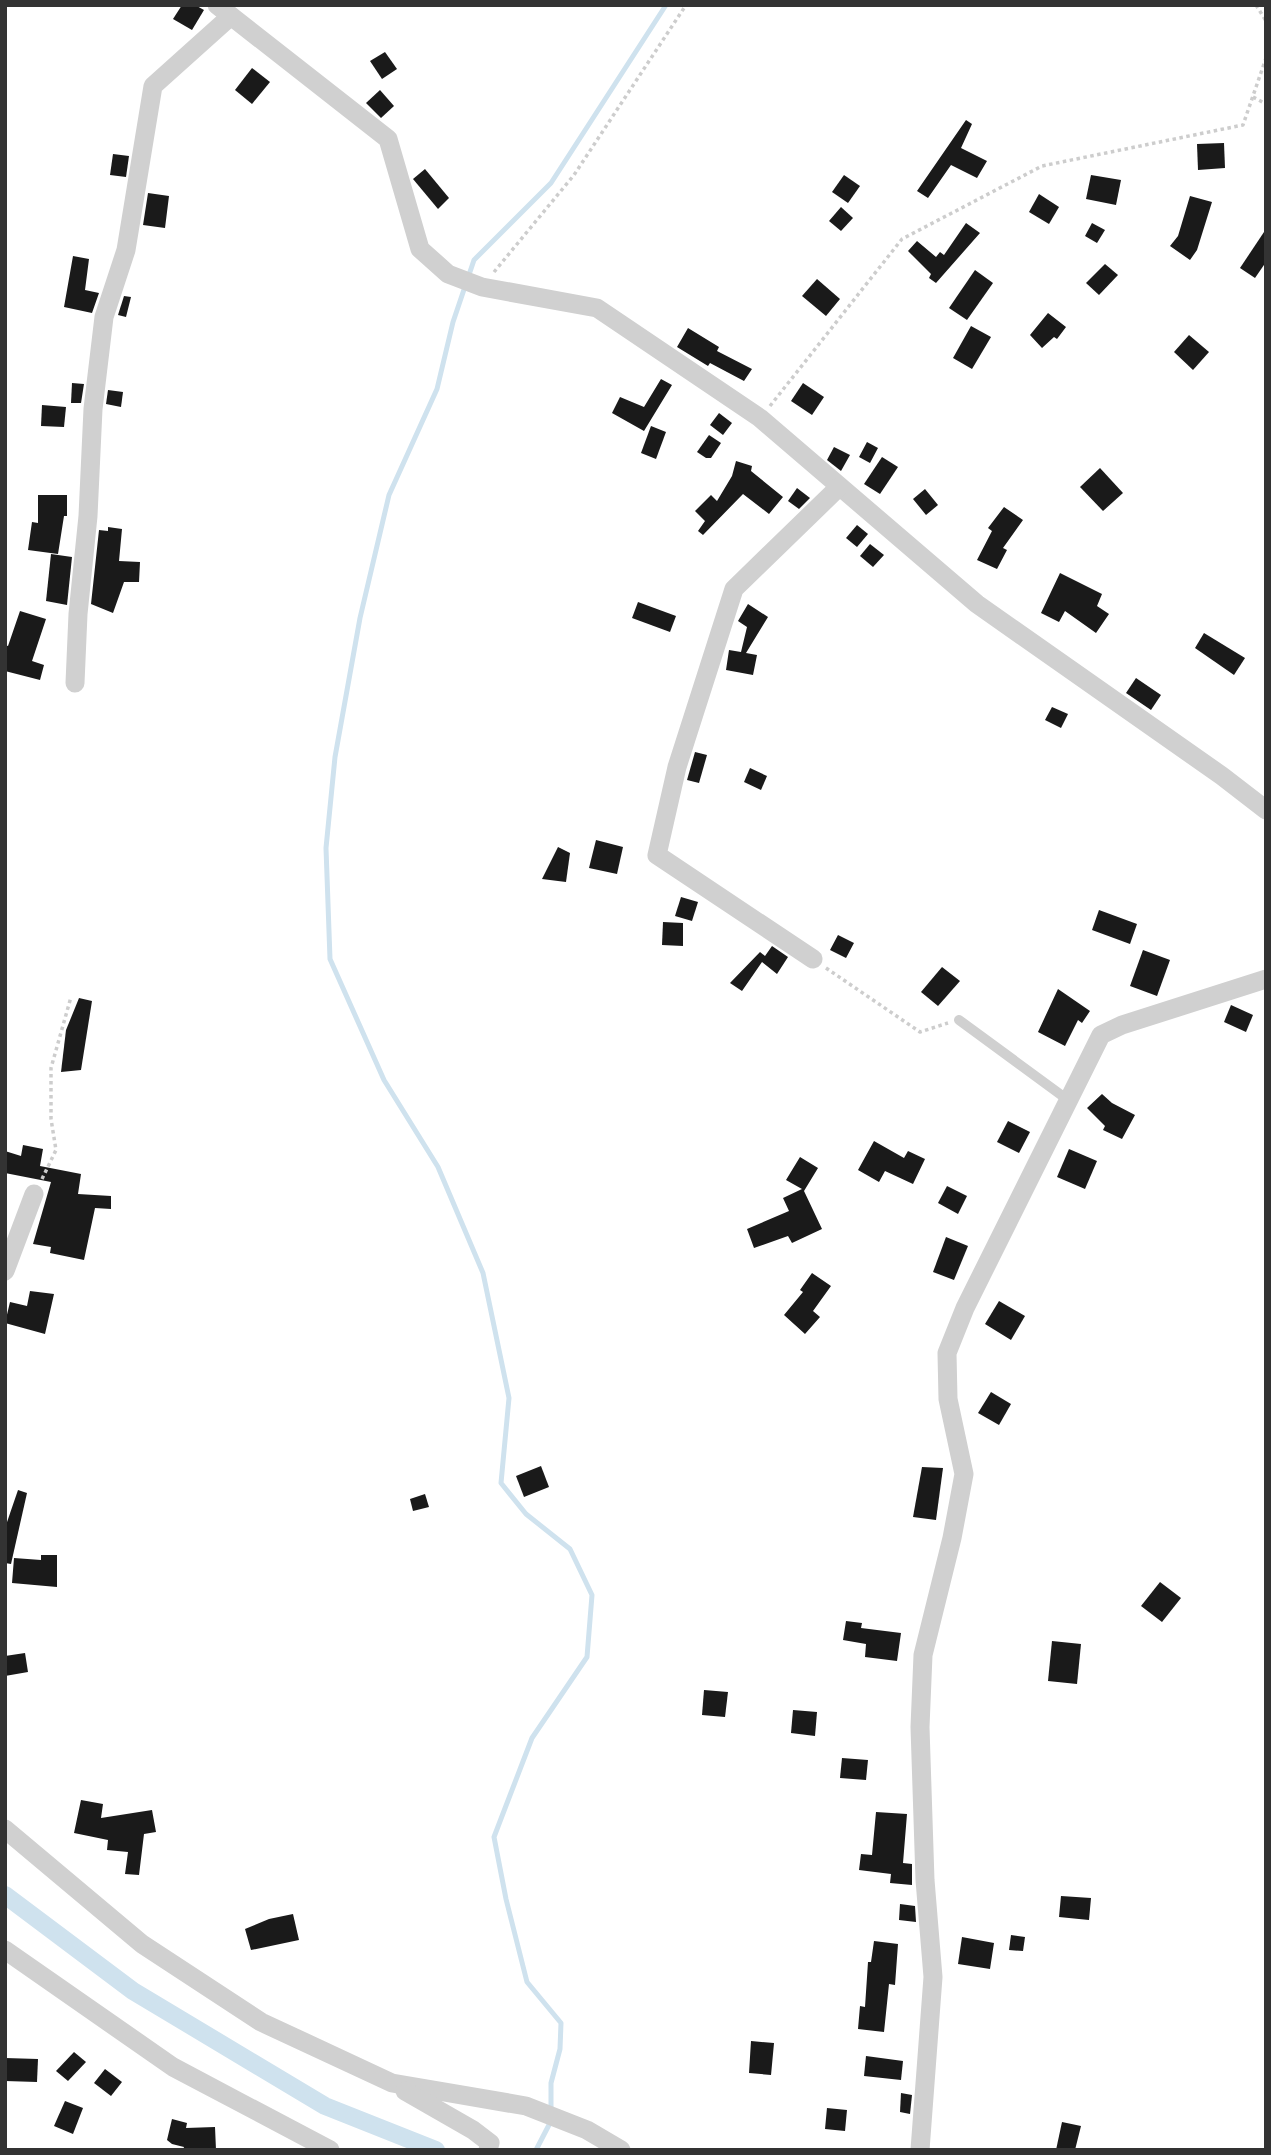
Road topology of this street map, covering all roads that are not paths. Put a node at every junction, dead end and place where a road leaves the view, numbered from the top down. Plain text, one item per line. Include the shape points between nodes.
1 (224, 11) edge
2 (839, 487) junction
3 (75, 683) dead end
4 (1266, 810) edge
5 (813, 959) road end
6 (1266, 979) edge
7 (959, 1020) road end
8 (1068, 1100) junction
9 (34, 1194) road end
10 (5, 1271) edge
11 (5, 1829) edge
12 (5, 1950) edge
13 (392, 2083) junction
14 (330, 2150) edge
15 (488, 2150) edge
16 (621, 2150) edge
17 (920, 2150) edge

1 - 2 street via 388,139 420,249 448,274 482,287 597,308 760,418
1 - 3 street via 153,86 126,250 104,317 93,410
2 - 4 street via 977,604
2 - 5 street via 734,589 677,767 657,855
6 - 8 street via 1101,1035
7 - 8 lane
8 - 17 street via 947,1353 948,1399 964,1474 923,1655 920,1741 933,1977
9 - 10 street
11 - 13 street via 142,1944 261,2022
12 - 14 street via 173,2067
13 - 15 street via 473,2130 490,2143
13 - 16 street via 526,2106 587,2130

